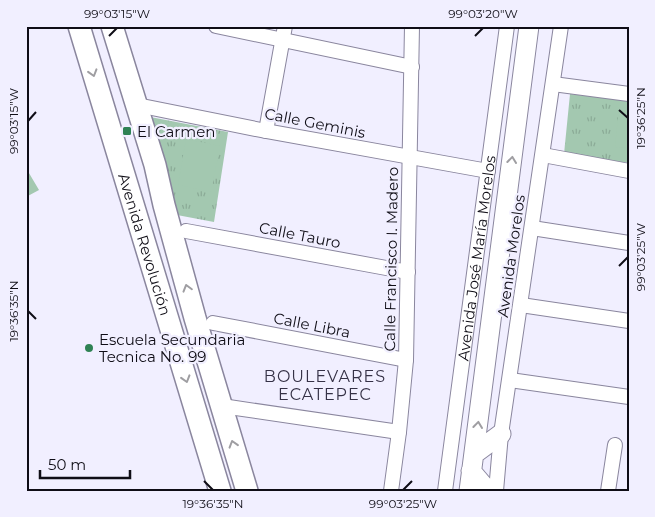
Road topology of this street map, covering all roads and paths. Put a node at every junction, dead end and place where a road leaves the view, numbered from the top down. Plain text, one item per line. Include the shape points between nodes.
1 (79, 26) edge
2 (112, 26) edge
3 (216, 26) edge
4 (412, 26) edge
5 (507, 26) edge
6 (529, 26) edge
7 (561, 26) edge
8 (283, 33) edge
9 (412, 67) junction
10 (553, 84) junction
11 (629, 94) edge
12 (137, 105) junction
13 (266, 131) junction
14 (543, 155) junction
15 (409, 157) junction
16 (488, 171) junction
17 (629, 171) edge
18 (532, 228) junction
19 (186, 231) dead end
20 (629, 243) edge
21 (408, 272) junction
22 (521, 305) junction
23 (629, 320) edge
24 (213, 322) dead end
25 (406, 360) junction
26 (510, 380) junction
27 (629, 397) edge
28 (222, 406) junction
29 (399, 432) junction
30 (501, 434) junction
31 (615, 445) dead end
32 (473, 462) junction
33 (220, 491) edge
34 (247, 491) edge
35 (391, 491) edge
36 (445, 491) edge
37 (469, 491) edge
38 (488, 491) edge
39 (496, 491) edge
40 (608, 491) edge

1 -> 33 main road, Avenida Revolución
2 - 12 main road, Avenida Revolución
3 - 8 street
4 - 9 street, Calle Francisco I. Madero
5 - 16 street, Avenida José María Morelos
32 -> 6 main road, Avenida José María Morelos
7 - 10 street, Avenida Morelos
8 - 9 street
8 - 13 street
9 - 15 street, Calle Francisco I. Madero
10 - 11 street
10 - 14 street, Avenida Morelos
12 - 13 street, Calle Geminis
28 -> 12 main road, Avenida Revolución
13 - 15 street, Calle Geminis
14 - 17 street
14 - 18 street, Avenida Morelos
15 - 16 street, Calle Geminis
15 - 21 street, Calle Francisco I. Madero
16 - 36 street, Avenida José María Morelos
18 - 20 street
18 - 22 street, Avenida Morelos
19 - 21 street, Calle Tauro
21 - 25 street, Calle Francisco I. Madero
22 - 23 street
22 - 26 street, Avenida Morelos
24 - 25 street, Calle Libra
25 - 29 street, Calle Francisco I. Madero
26 - 27 street
26 - 30 street, Avenida Morelos
28 - 29 street
34 -> 28 main road, Avenida Revolución
29 - 35 street, Calle Francisco I. Madero
30 - 32 main road
30 - 39 street, Avenida Morelos
31 - 40 street
32 - 37 main road, Avenida José María Morelos
32 - 38 main road

